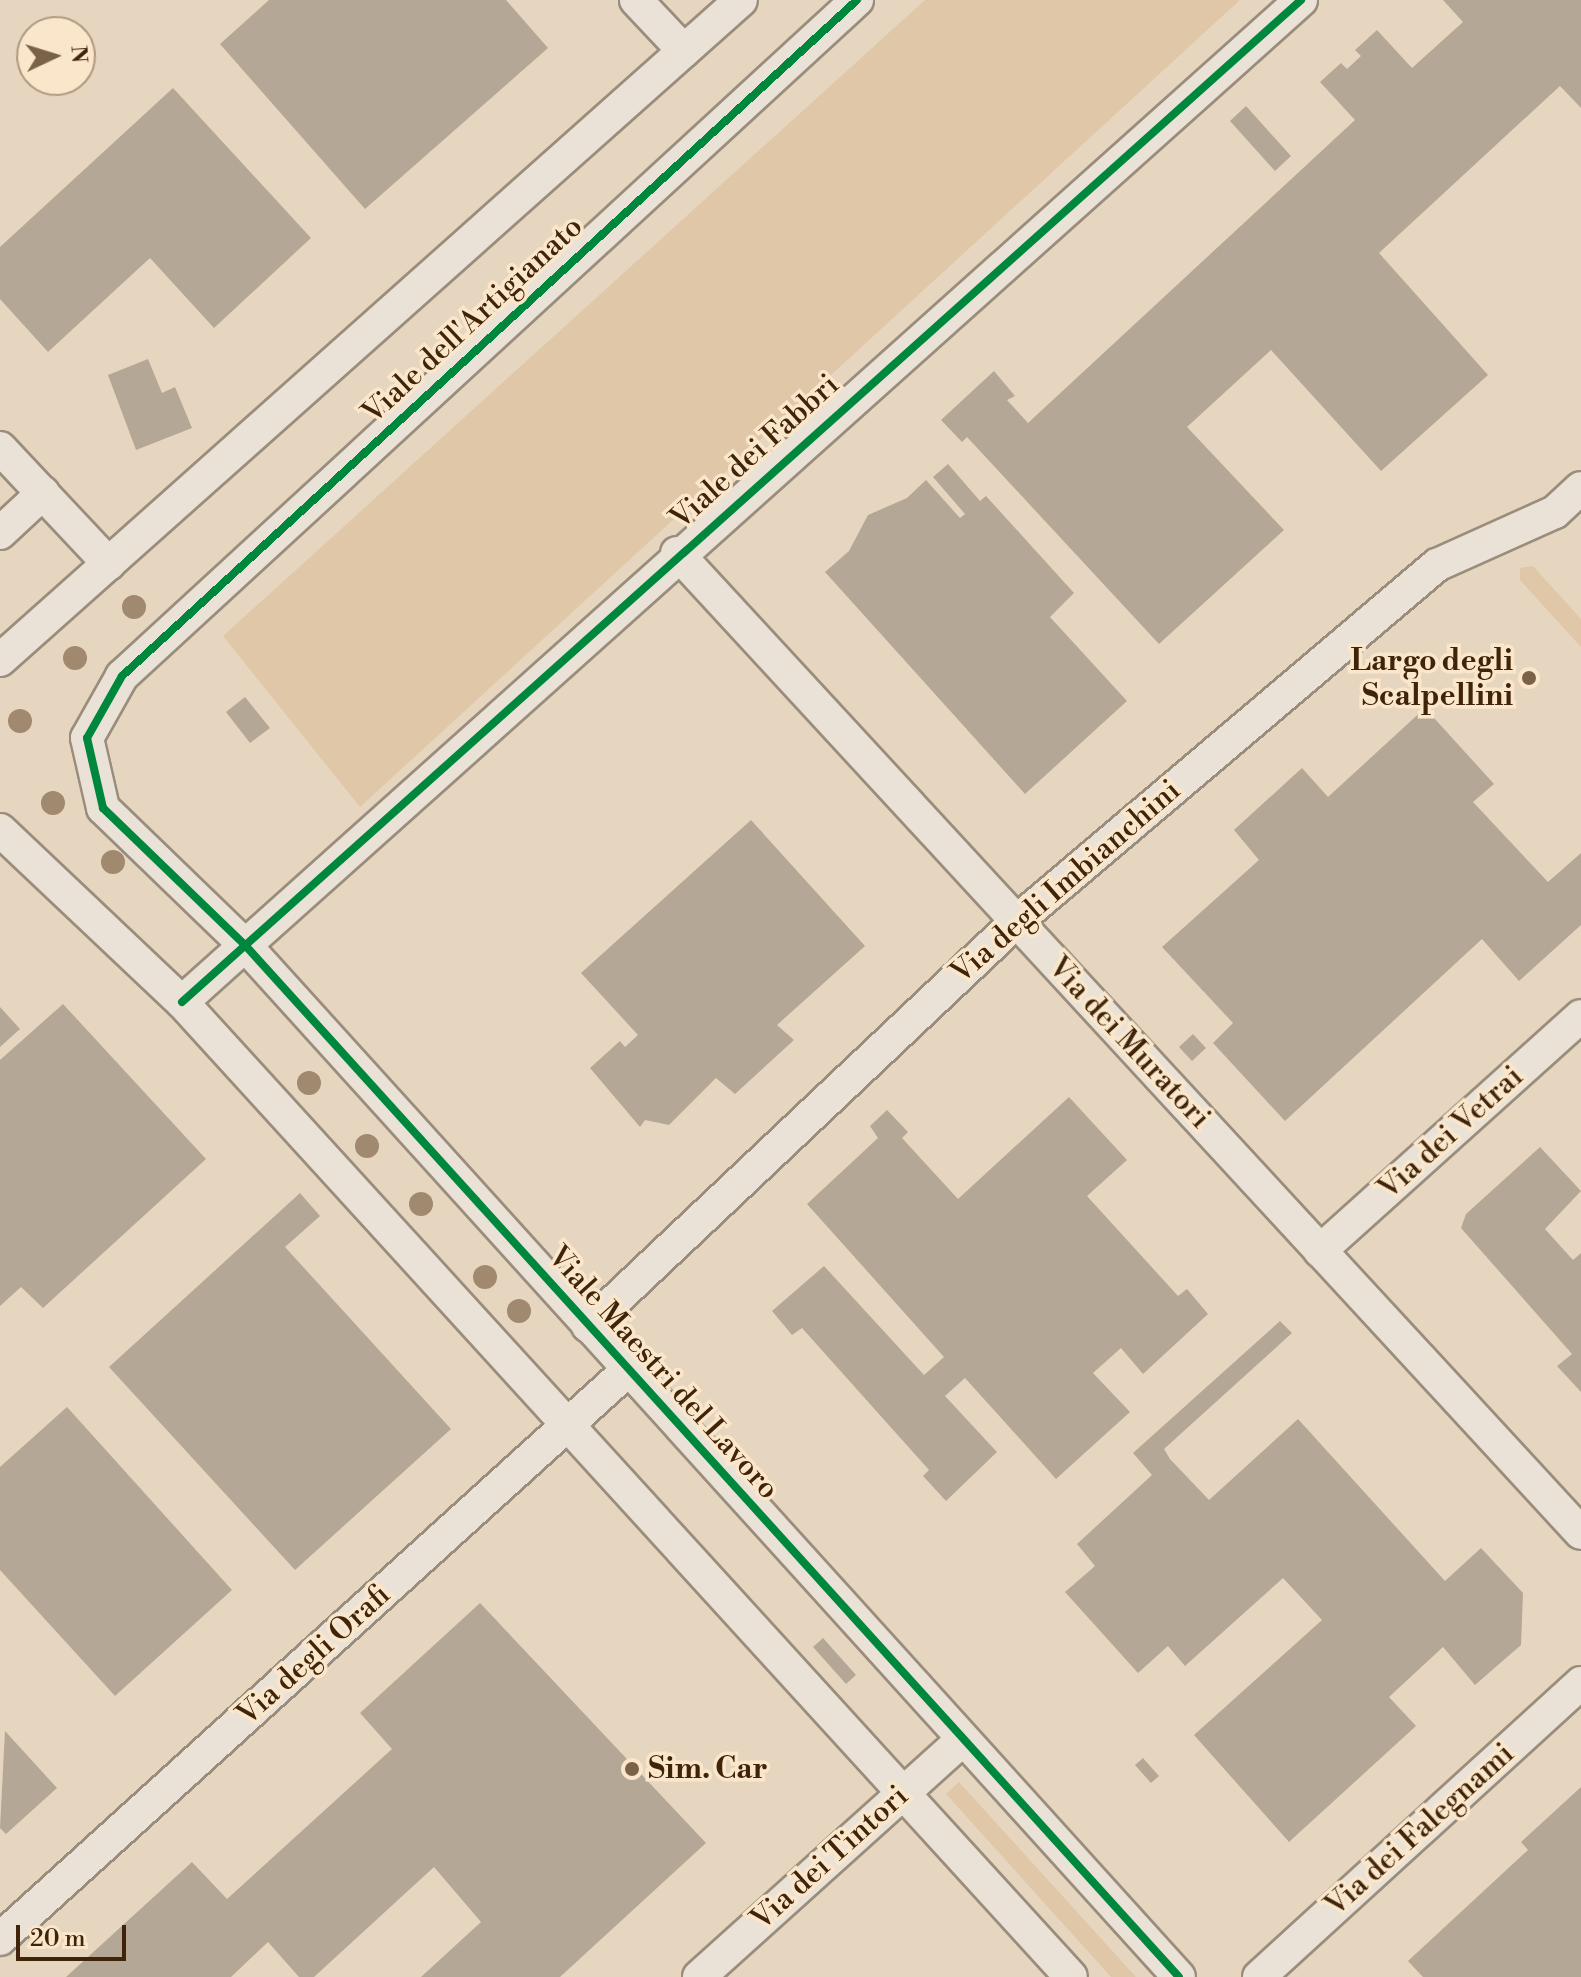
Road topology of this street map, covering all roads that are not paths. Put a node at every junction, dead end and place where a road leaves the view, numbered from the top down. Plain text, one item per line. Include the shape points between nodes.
1 (636, 0) edge
2 (741, 0) edge
3 (857, 0) edge
4 (1301, 0) edge
5 (684, 51) junction
6 (0, 448) edge
7 (1581, 488) edge
8 (43, 493) junction
9 (0, 533) edge
10 (677, 553) junction
11 (109, 564) junction
12 (0, 660) edge
13 (103, 808) joint
14 (0, 830) edge
15 (1017, 921) junction
16 (244, 944) junction
17 (182, 1002) junction
18 (1581, 1016) edge
19 (1320, 1251) junction
20 (588, 1326) junction
21 (628, 1370) junction
22 (569, 1425) junction
23 (1581, 1533) edge
24 (1581, 1683) edge
25 (962, 1740) junction
26 (902, 1794) junction
27 (0, 1939) edge
28 (699, 1977) edge
29 (1071, 1977) edge
30 (1179, 1977) edge
31 (1259, 1977) edge

1 - 5 street
2 - 5 street, Viale dell'Artigianato
3 - 13 street, Viale dell'Artigianato via 122,676 87,738
4 - 10 street, Viale dei Fabbri
5 - 11 street, Viale dell'Artigianato
6 - 8 street
7 - 15 street, Via degli Imbianchini via 1555,512 1437,565
8 - 9 street
8 - 11 street
10 - 15 street, Via dei Muratori
10 - 16 street, Viale dei Fabbri
11 - 12 street, Viale dell'Artigianato
13 - 16 street, Viale Maestri del Lavoro
14 - 17 street
15 - 19 street, Via dei Muratori
15 - 20 street, Via degli Imbianchini
16 - 17 street, Viale dei Fabbri
16 - 20 street, Viale Maestri del Lavoro
17 - 22 street
18 - 19 street, Via dei Vetrai
19 - 23 street, Via dei Muratori
20 - 21 street, Viale Maestri del Lavoro
21 - 22 street, Via degli Orafi
21 - 25 street, Viale Maestri del Lavoro
22 - 26 street
22 - 27 street, Via degli Orafi
24 - 31 street, Via dei Falegnami
25 - 26 street, Via dei Tintori
25 - 30 street, Viale Maestri del Lavoro
26 - 28 street, Via dei Tintori
26 - 29 street

